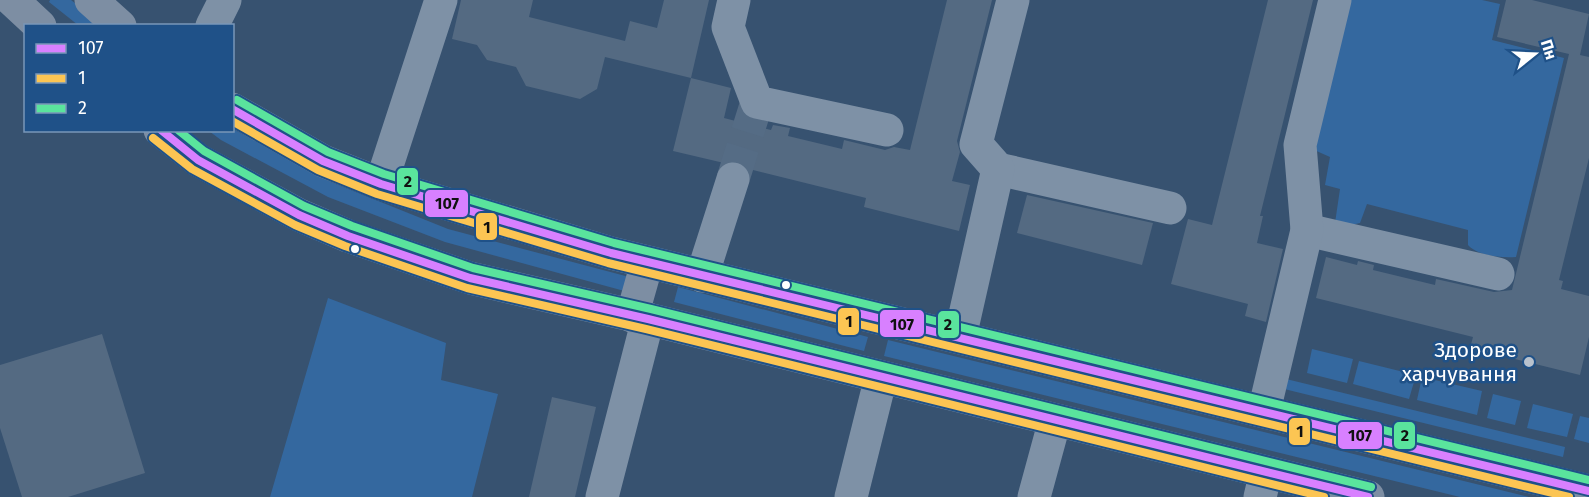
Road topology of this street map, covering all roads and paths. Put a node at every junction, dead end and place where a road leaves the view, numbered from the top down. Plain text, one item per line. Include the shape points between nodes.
1 (12, 0) edge
2 (91, 0) edge
3 (225, 0) edge
4 (441, 0) edge
5 (734, 0) edge
6 (1013, 0) edge
7 (1335, 0) edge
8 (38, 24) edge
9 (118, 24) edge
10 (213, 24) edge
11 (234, 110) edge
12 (887, 130) dead end
13 (163, 132) edge
14 (998, 169) junction
15 (733, 179) tunnel mouth
16 (381, 184) junction
17 (1170, 208) dead end
18 (1307, 230) junction
19 (647, 263) junction
20 (1498, 274) dead end
21 (702, 276) junction
22 (640, 318) junction
23 (960, 337) junction
24 (882, 377) junction
25 (1264, 411) junction
26 (1055, 420) junction
27 (1263, 484) edge
28 (1589, 491) edge
29 (602, 497) edge
30 (851, 497) edge
31 (1034, 497) edge
32 (1368, 497) edge

1 - 8 main road
2 - 9 main road
3 - 10 lane
4 - 16 lane
5 - 12 lane via 728,27 757,102
6 - 14 lane via 976,144
7 - 18 lane via 1300,145
11 - 16 main road via 323,161
13 - 22 main road via 198,160 299,215 348,236 470,278
14 - 17 lane
14 - 23 lane
15 - 21 lane
16 - 19 main road
18 - 20 lane
18 - 25 lane
19 - 21 main road
19 - 22 main road
21 - 23 main road
22 - 24 main road
22 - 29 lane
23 - 25 main road
24 - 26 main road
24 - 30 lane
25 - 28 main road
26 - 27 main road
26 - 31 lane
27 - 32 main road

